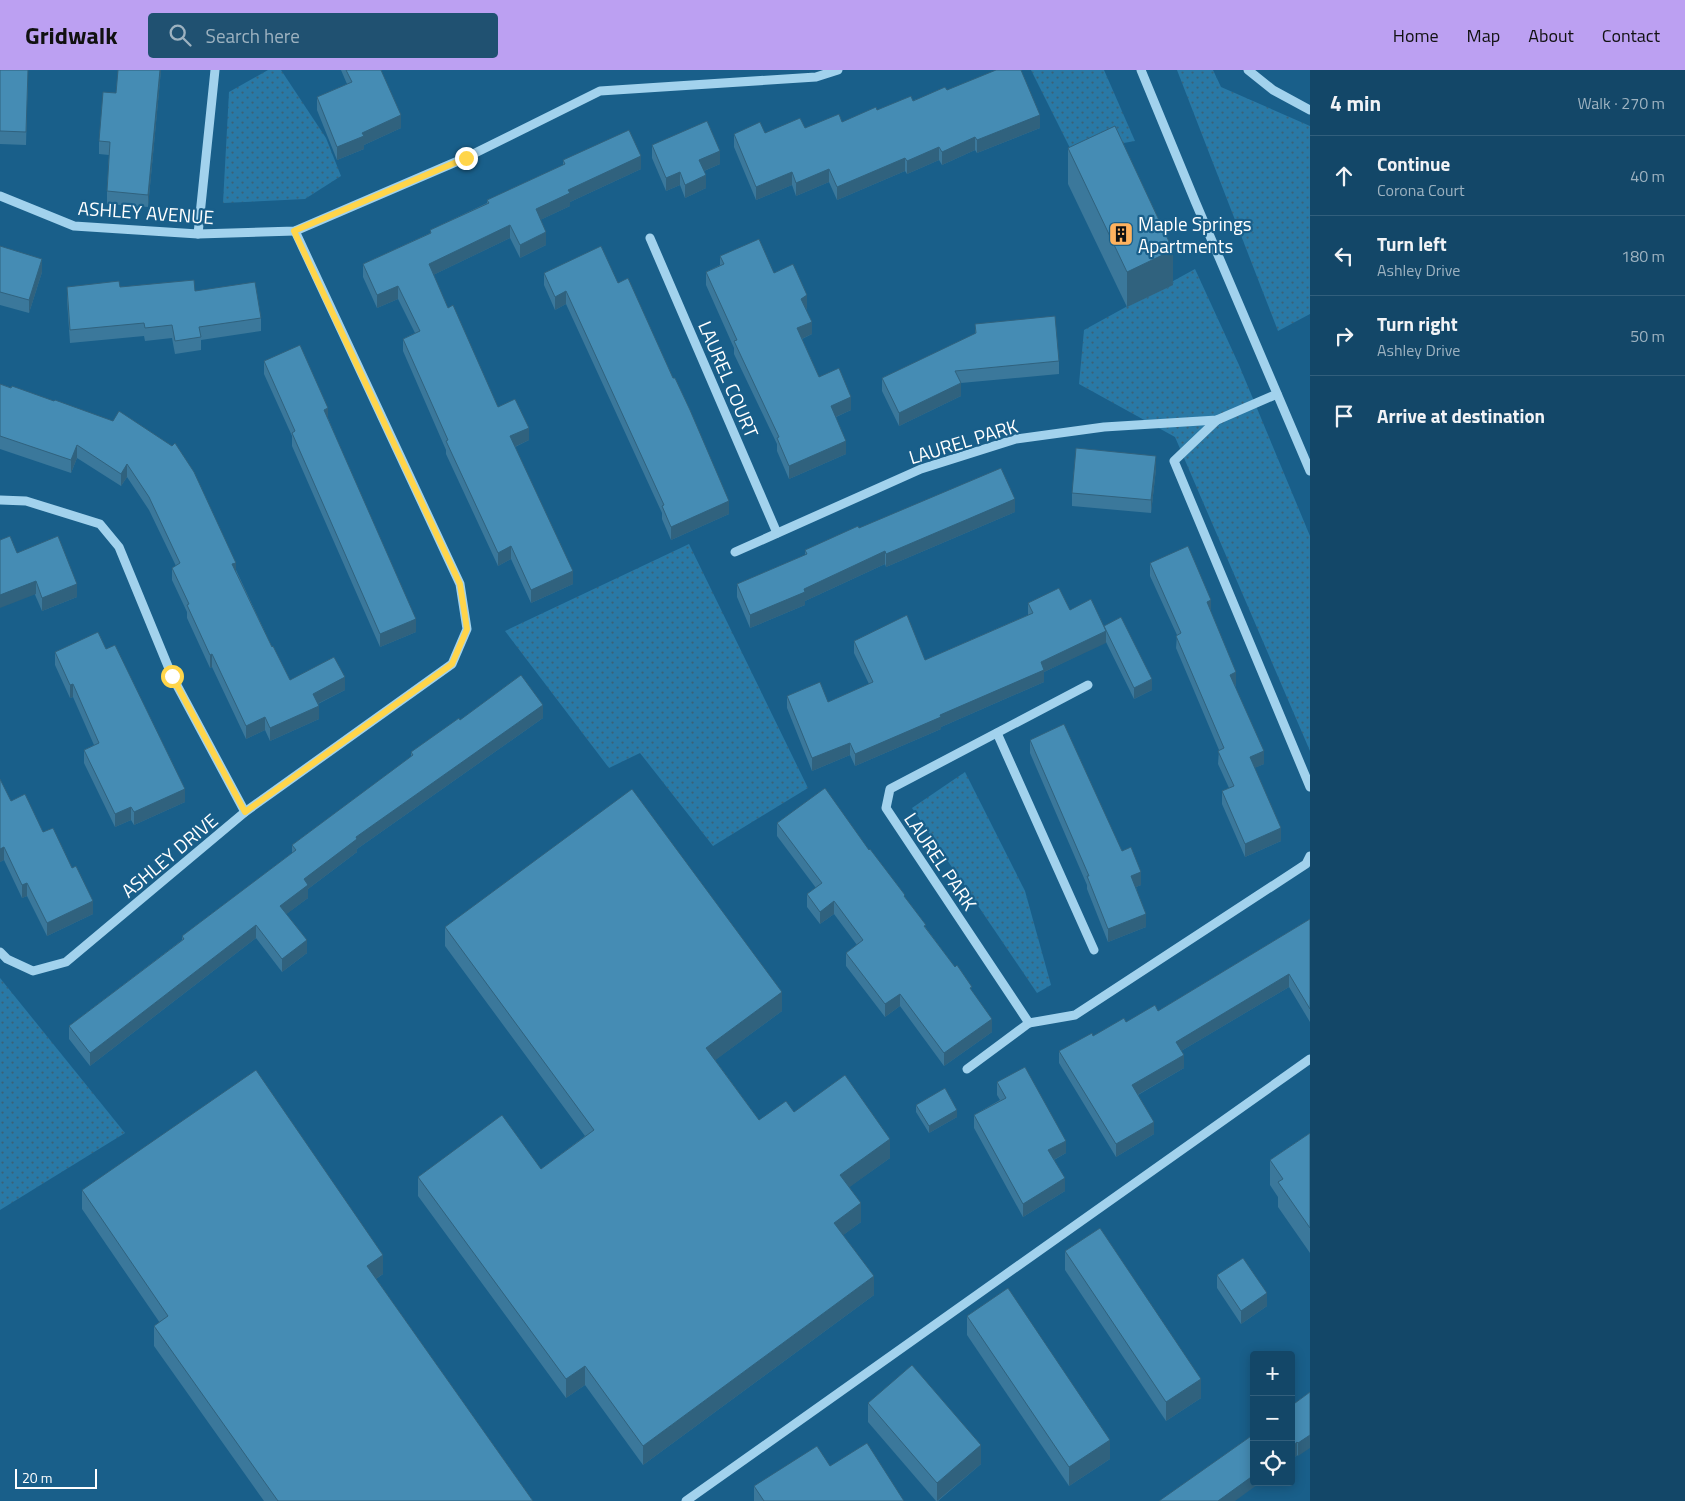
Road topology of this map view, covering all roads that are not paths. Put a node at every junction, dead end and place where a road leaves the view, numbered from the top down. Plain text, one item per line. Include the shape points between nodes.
1 (214, 70) edge
2 (838, 70) edge
3 (1141, 70) edge
4 (1248, 70) edge
5 (1310, 110) edge
6 (0, 196) edge
7 (294, 231) junction
8 (198, 234) junction
9 (650, 238) dead end
10 (1277, 394) junction
11 (1218, 420) junction
12 (1310, 471) edge
13 (0, 500) edge
14 (777, 533) junction
15 (734, 552) dead end
16 (1088, 685) dead end
17 (997, 733) junction
18 (1310, 787) edge
19 (245, 812) junction
20 (1310, 856) edge
21 (1094, 950) dead end
22 (0, 952) edge
23 (1029, 1023) junction
24 (1310, 1059) edge
25 (967, 1069) dead end
26 (686, 1501) edge

1 - 8 street
2 - 7 street via 816,77 600,91 466,158
3 - 10 street
4 - 5 street via 1273,90
6 - 8 street, ASHLEY AVENUE via 74,226
7 - 8 street, ASHLEY AVENUE
7 - 19 street, ASHLEY DRIVE via 460,584 467,629 452,664
9 - 14 street, LAUREL COURT
10 - 11 street, LAUREL PARK
10 - 12 street
11 - 14 street, LAUREL PARK via 1104,427 1016,438 921,469
11 - 18 street, LAUREL PARK via 1174,461
13 - 19 street via 26,501 100,524 119,548 172,676
14 - 15 street, LAUREL PARK
16 - 17 street, LAUREL PARK
17 - 21 street
17 - 23 street, LAUREL PARK via 890,789 886,808
19 - 22 street, ASHLEY DRIVE via 66,962 33,970 7,959
20 - 23 street via 1306,864 1075,1015
23 - 25 street
24 - 26 street

